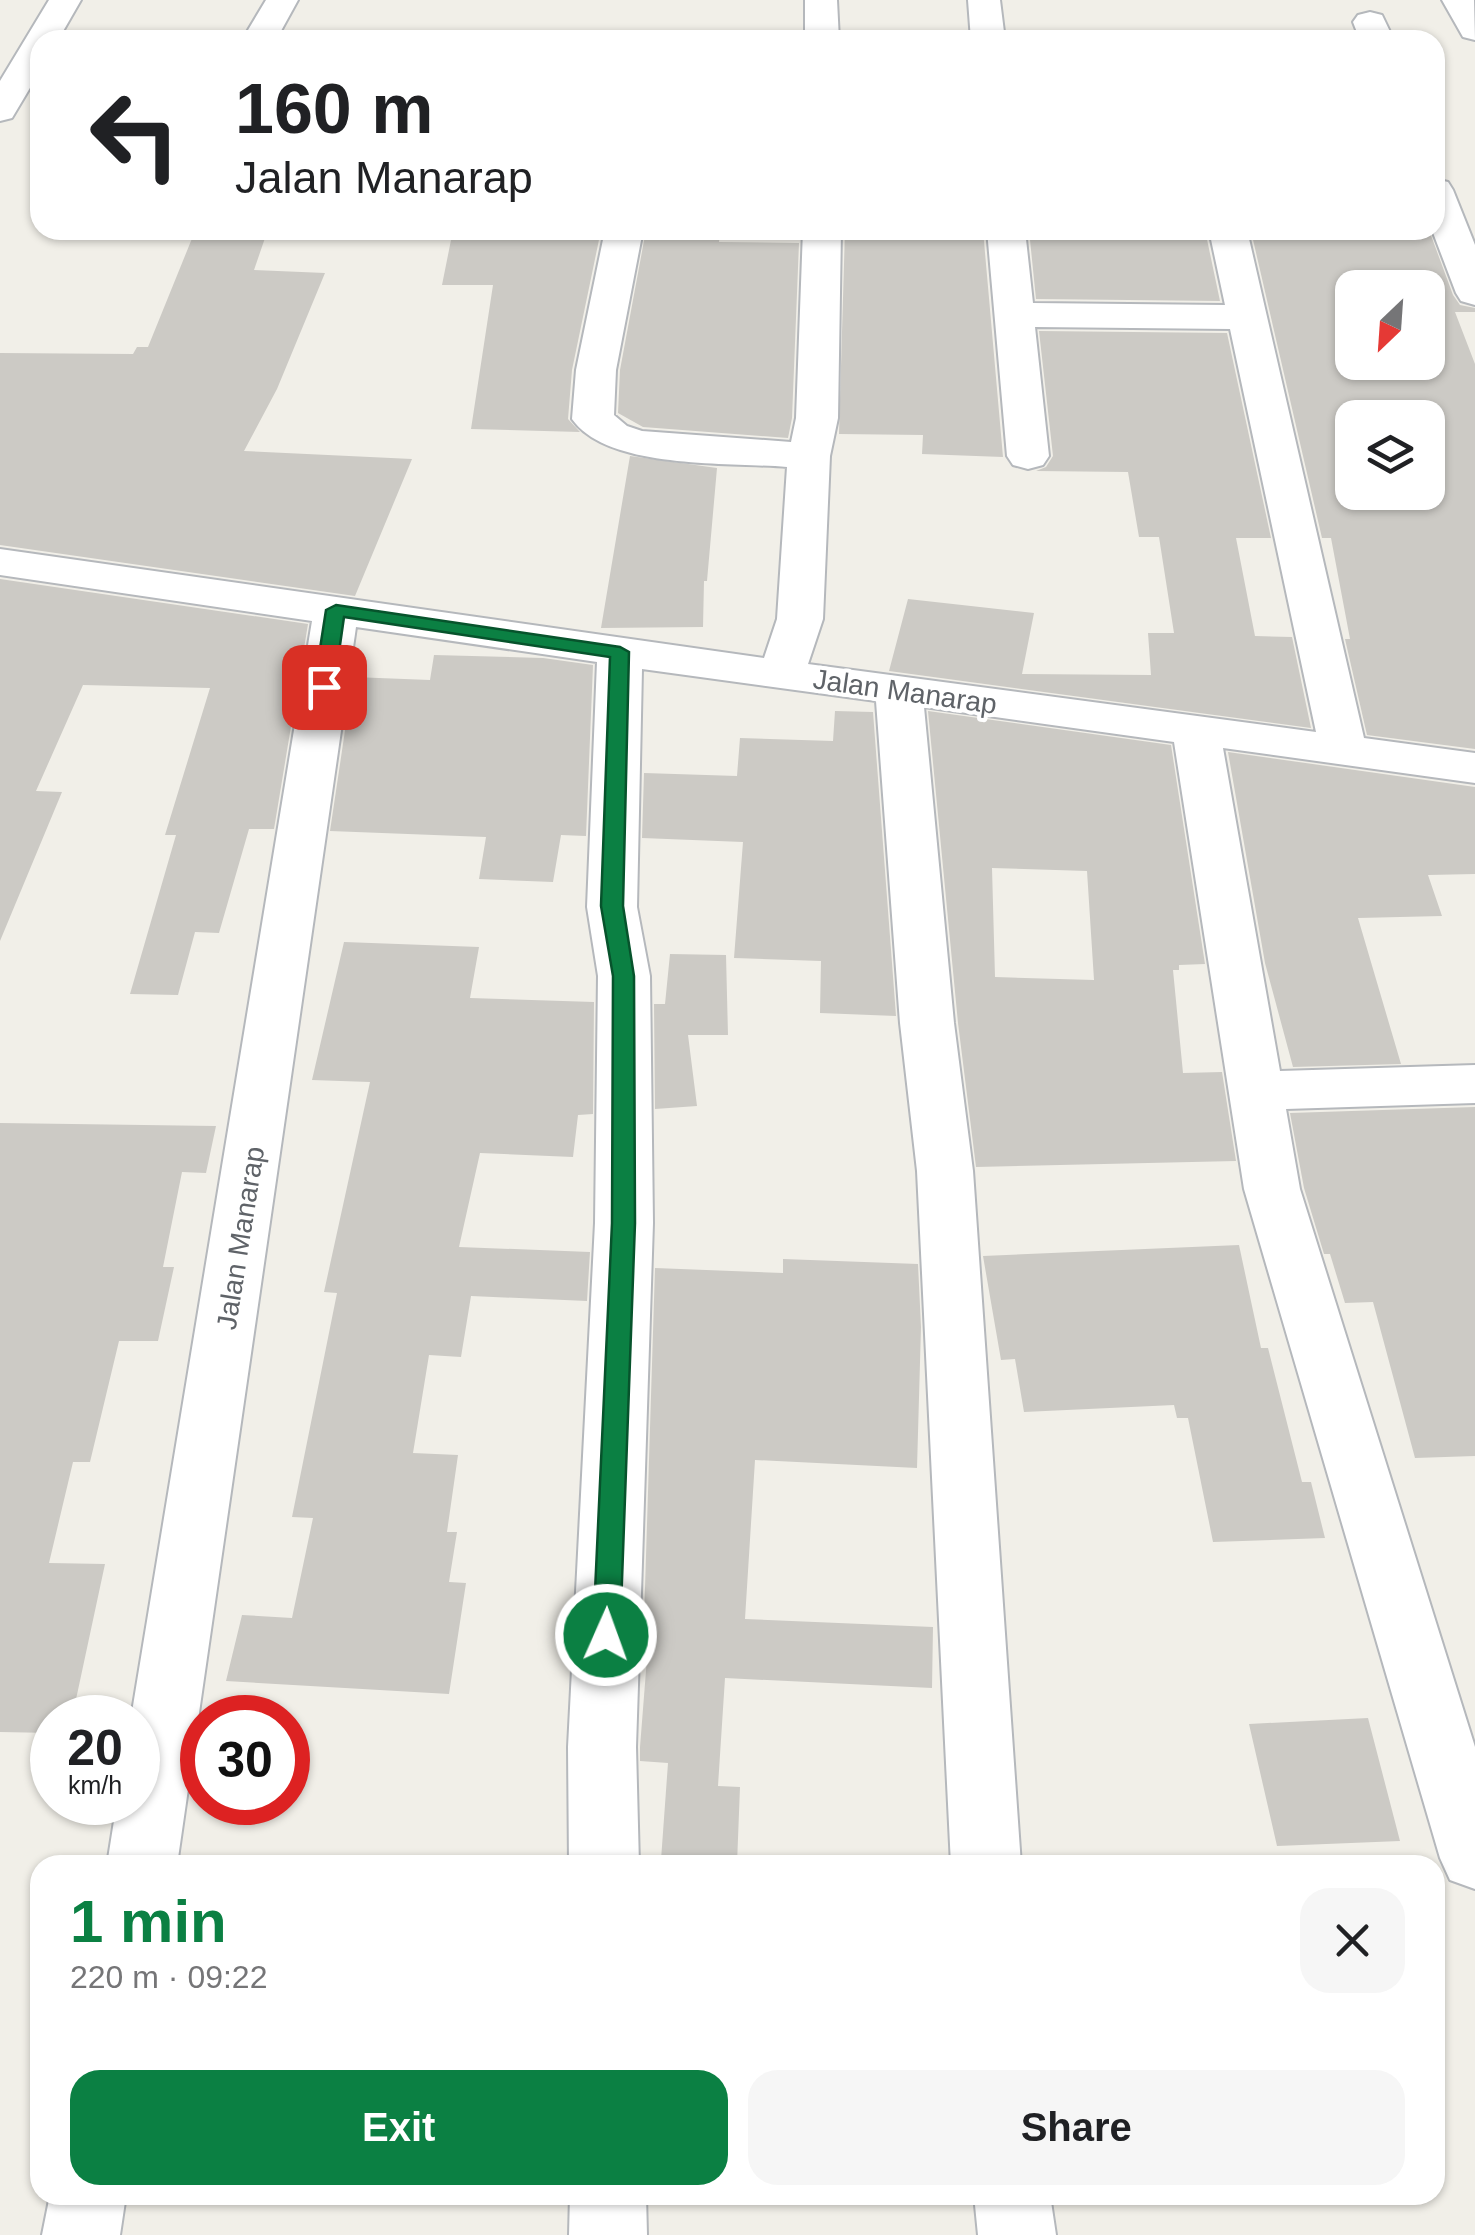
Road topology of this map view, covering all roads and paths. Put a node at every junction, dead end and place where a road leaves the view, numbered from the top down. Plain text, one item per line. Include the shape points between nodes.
1 (65, 0) edge
2 (282, 0) edge
3 (821, 0) edge
4 (984, 0) edge
5 (1458, 0) edge
6 (47, 30) edge
7 (265, 30) edge
8 (822, 30) edge
9 (987, 30) edge
10 (1475, 30) edge
11 (30, 60) edge
12 (0, 110) edge
13 (1445, 216) edge
14 (623, 240) edge
15 (822, 240) edge
16 (1007, 240) edge
17 (1230, 240) edge
18 (1475, 294) edge
19 (1014, 315) junction
20 (1247, 317) junction
21 (809, 456) junction
22 (1028, 456) dead end
23 (0, 562) edge
24 (336, 610) junction
25 (620, 652) junction
26 (782, 674) junction
27 (898, 690) junction
28 (1196, 730) junction
29 (1343, 750) junction
30 (1475, 768) edge
31 (1475, 1084) edge
32 (1256, 1091) junction
33 (144, 1855) edge
34 (604, 1855) edge
35 (985, 1855) edge
36 (1475, 1858) edge
37 (86, 2205) edge
38 (608, 2205) edge
39 (1013, 2205) edge
40 (82, 2235) edge
41 (608, 2235) edge
42 (1017, 2235) edge

1 - 6 street
2 - 7 street
3 - 8 street
4 - 9 street
5 - 10 street
11 - 12 street
13 - 18 street
14 - 21 street via 592,380 593,418 612,435 639,443
15 - 21 street via 817,418
16 - 19 street
17 - 20 street
19 - 20 street
19 - 22 street
20 - 29 street
21 - 26 street via 800,619
23 - 24 street, Jalan Manarap
24 - 25 street, Jalan Manarap
24 - 33 street, Jalan Manarap
25 - 26 street, Jalan Manarap
25 - 34 street via 612,906 624,976 624,1223 602,1748
26 - 27 street, Jalan Manarap
27 - 28 street, Jalan Manarap
27 - 35 street via 945,1172
28 - 29 street, Jalan Manarap
28 - 32 street
29 - 30 street, Jalan Manarap
31 - 32 street
32 - 36 street via 1272,1189
37 - 40 street
38 - 41 street
39 - 42 street

